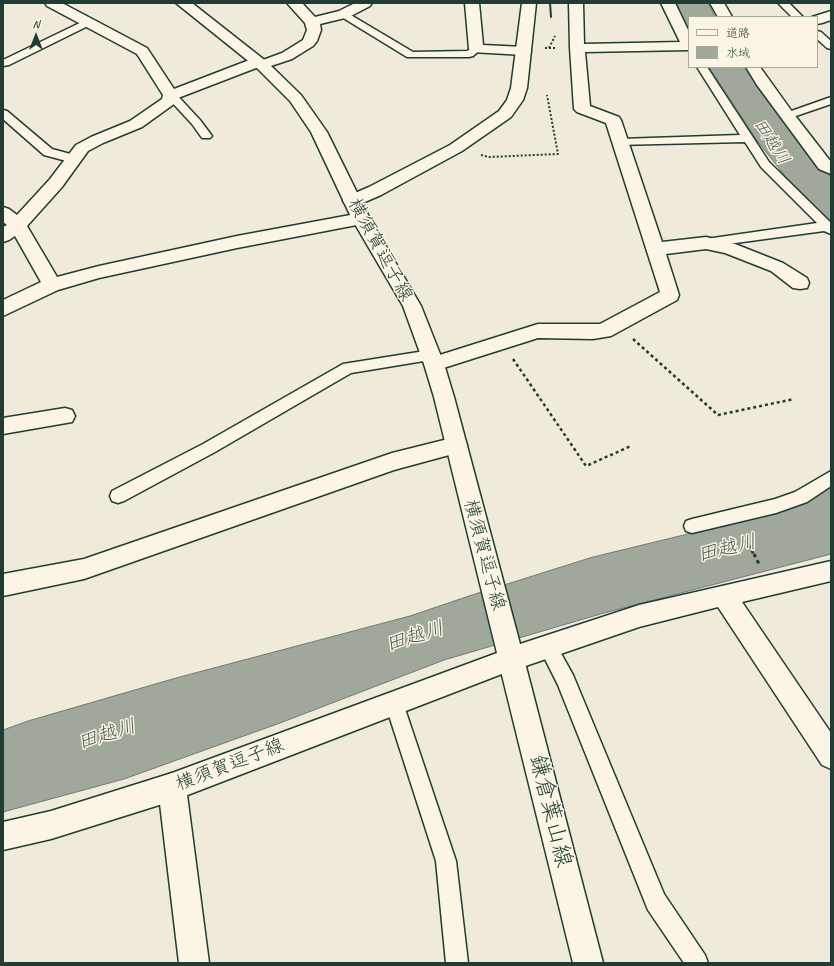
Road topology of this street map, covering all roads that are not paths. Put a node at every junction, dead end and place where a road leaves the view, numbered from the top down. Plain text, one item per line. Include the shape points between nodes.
1 (52, 3) edge
2 (183, 3) edge
3 (294, 3) edge
4 (365, 3) edge
5 (472, 3) edge
6 (529, 3) edge
7 (576, 3) edge
8 (668, 3) edge
9 (717, 3) edge
10 (784, 3) edge
11 (344, 14) junction
12 (831, 15) edge
13 (724, 16) edge
14 (797, 16) edge
15 (818, 20) edge
16 (88, 22) junction
17 (312, 22) junction
18 (818, 35) edge
19 (688, 44) edge
20 (688, 46) edge
21 (831, 46) edge
22 (577, 48) junction
23 (476, 49) junction
24 (524, 51) junction
25 (5, 63) dead end
26 (260, 63) junction
27 (703, 68) edge
28 (754, 68) edge
29 (171, 94) junction
30 (831, 100) edge
31 (3, 113) edge
32 (787, 116) junction
33 (206, 136) dead end
34 (748, 138) junction
35 (620, 143) junction
36 (74, 158) junction
37 (831, 169) edge
38 (352, 201) junction
39 (3, 213) edge
40 (361, 219) junction
41 (18, 225) junction
42 (829, 228) edge
43 (3, 236) edge
44 (706, 243) junction
45 (655, 249) junction
46 (800, 283) dead end
47 (52, 285) junction
48 (3, 309) edge
49 (432, 359) junction
50 (65, 416) dead end
51 (3, 426) edge
52 (456, 445) junction
53 (831, 478) edge
54 (118, 496) dead end
55 (692, 526) dead end
56 (831, 571) edge
57 (3, 585) edge
58 (724, 595) junction
59 (547, 645) junction
60 (510, 653) junction
61 (394, 703) junction
62 (831, 756) edge
63 (172, 787) junction
64 (3, 836) edge
65 (194, 963) edge
66 (456, 963) edge
67 (588, 963) edge
68 (698, 963) edge

1 - 16 street
2 - 26 street, 横須賀逗子線
3 - 17 street
4 - 11 street
5 - 23 street
6 - 24 street
7 - 22 street
8 - 19 street
9 - 13 street
10 - 14 lane
11 - 17 street
11 - 23 lane via 411,55 469,54
12 - 15 street
16 - 25 lane
16 - 29 street via 142,51
17 - 26 street via 314,30 308,43 287,56
18 - 21 lane
20 - 22 street
22 - 35 street via 582,109 613,120
23 - 24 street
24 - 38 street via 519,88 506,114 456,148
26 - 29 street
26 - 38 street, 横須賀逗子線 via 296,98 312,121
27 - 34 lane
28 - 32 street
29 - 33 lane
29 - 36 street via 169,101 136,124 82,148
30 - 32 lane
31 - 36 lane via 48,152
32 - 37 street via 825,165
34 - 35 lane
34 - 42 lane via 765,164
35 - 45 street
36 - 41 street via 56,183
38 - 40 street, 横須賀逗子線
39 - 41 street
40 - 47 street via 237,242 99,272
40 - 49 street, 横須賀逗子線 via 412,306
41 - 43 street
41 - 47 street
42 - 44 lane
44 - 45 street
44 - 46 street via 728,248 777,267
45 - 49 street via 670,295 617,324 593,332 538,331
47 - 48 street
49 - 52 street, 横須賀逗子線
49 - 54 lane via 348,368 210,448
50 - 51 street
52 - 57 street via 392,462 84,569
52 - 60 street, 横須賀逗子線
53 - 55 lane via 801,497 776,506
56 - 58 street
58 - 59 street via 639,616
58 - 62 street
59 - 60 street
59 - 68 lane via 566,681 656,902
60 - 61 street, 横須賀逗子線
60 - 67 street, 鎌倉葉山線
61 - 63 street, 横須賀逗子線
61 - 66 lane via 446,861
63 - 64 street, 横須賀逗子線 via 51,825
63 - 65 street

